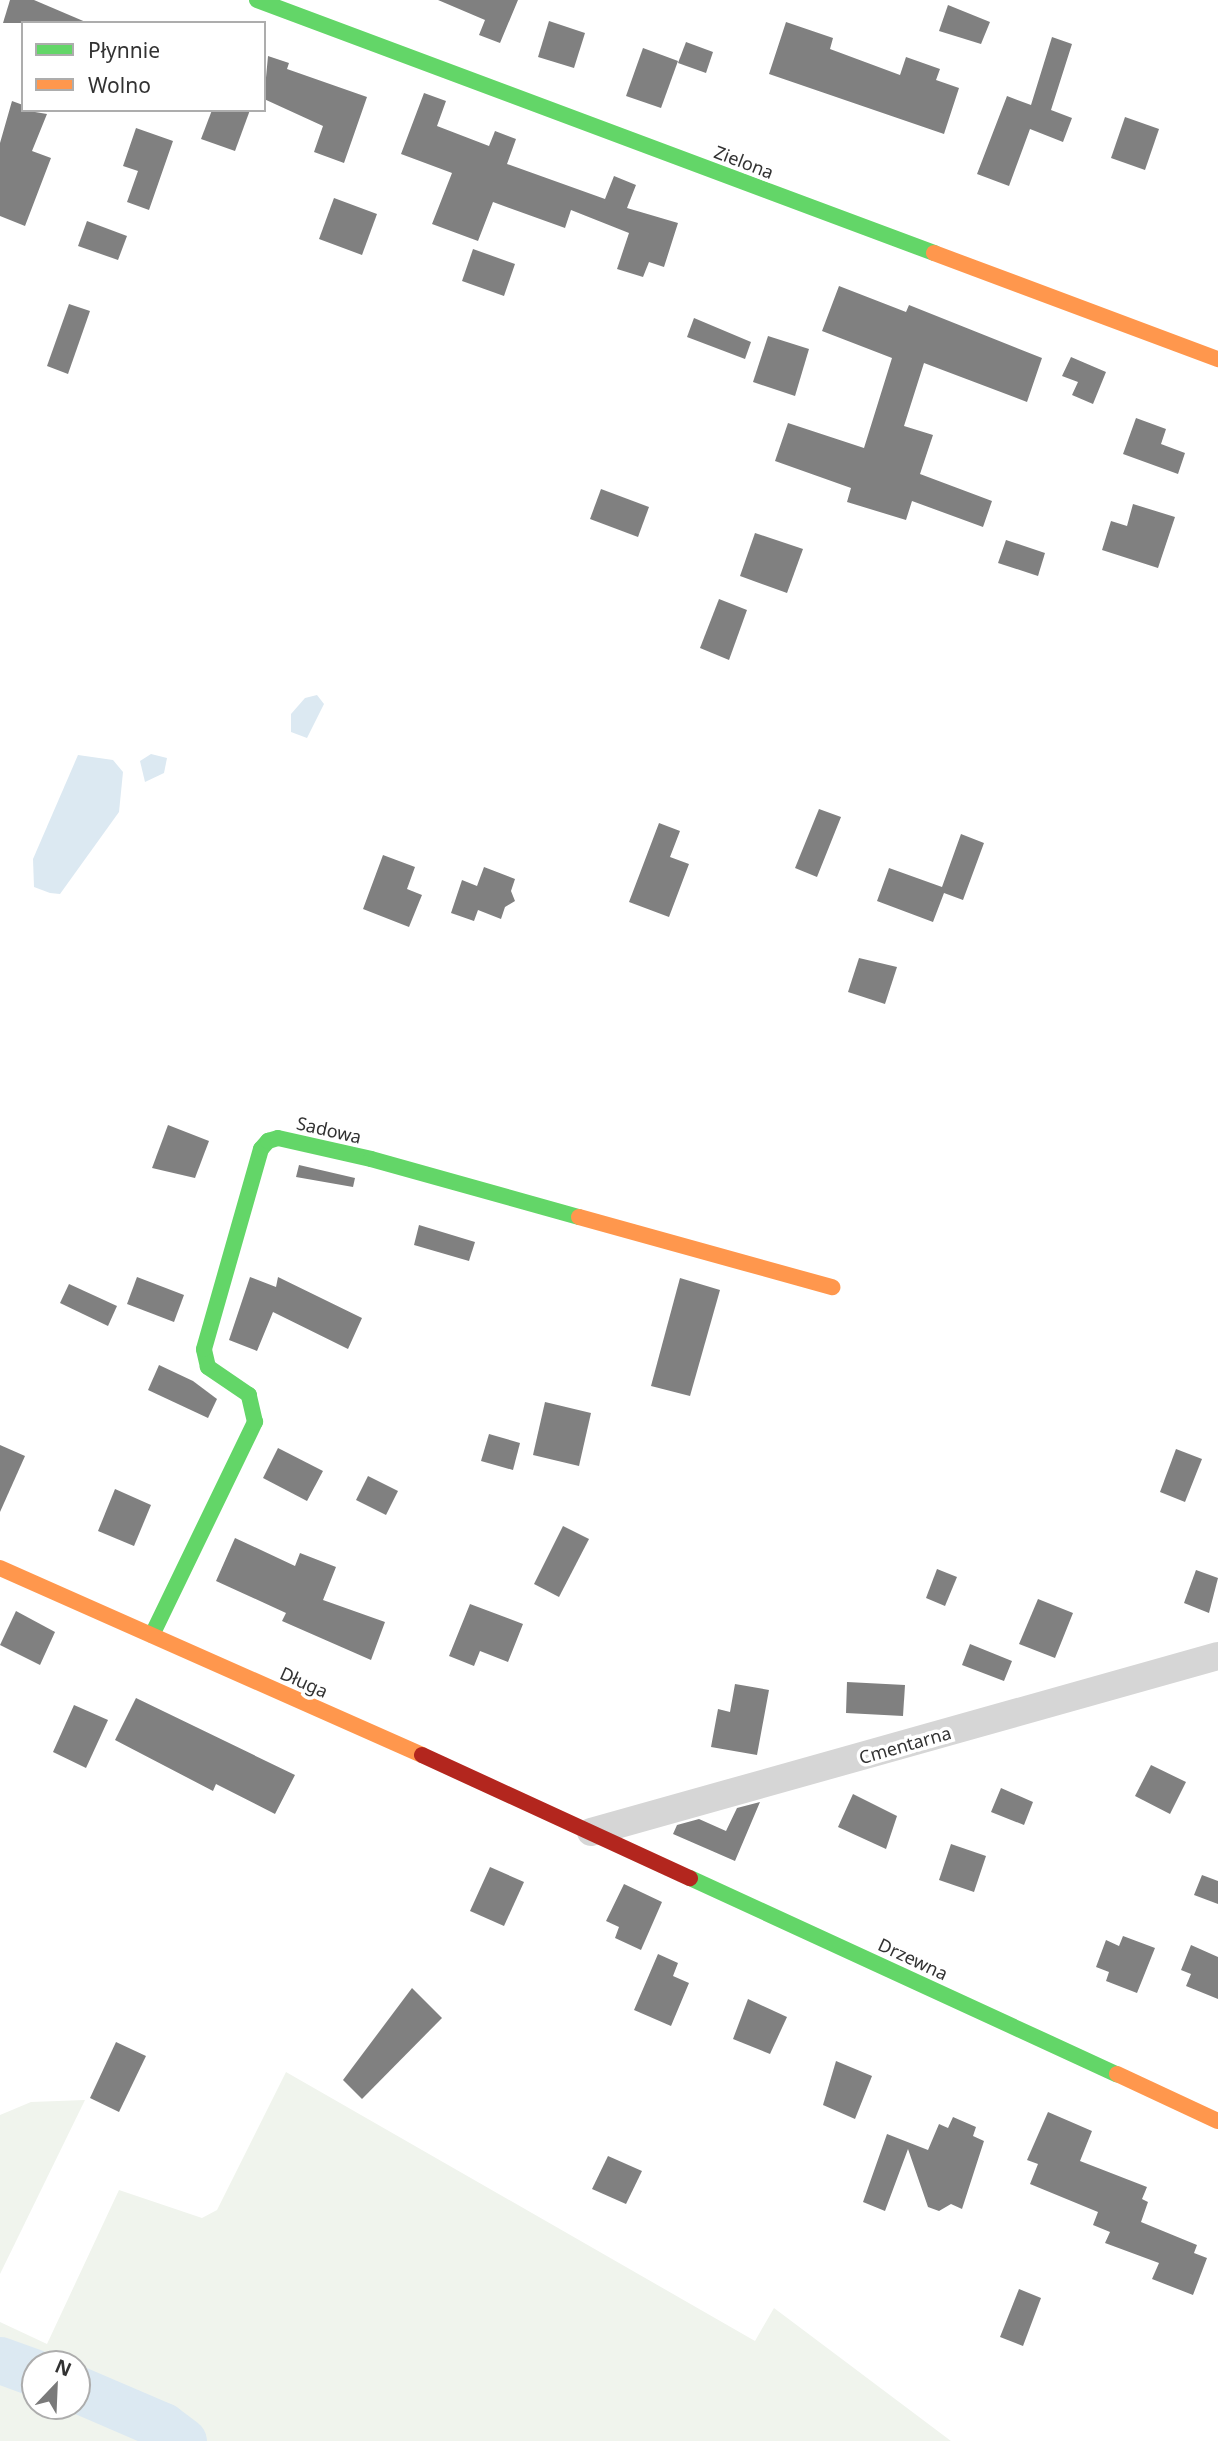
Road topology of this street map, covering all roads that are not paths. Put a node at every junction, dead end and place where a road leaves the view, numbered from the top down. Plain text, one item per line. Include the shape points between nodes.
1 (257, 0) edge
2 (295, 7) edge
3 (1218, 359) edge
4 (832, 1287) dead end
5 (0, 1568) edge
6 (152, 1635) junction
7 (1218, 1656) edge
8 (591, 1832) junction
9 (1218, 2122) edge

1 - 2 street, Zielona
2 - 3 street, Zielona
4 - 6 street, Sadowa via 371,1159 278,1138 268,1140 261,1149 204,1349 208,1367 249,1395 255,1422
5 - 6 street, Długa
6 - 8 street, Długa
7 - 8 street, Cmentarna
8 - 9 street, Drzewna

